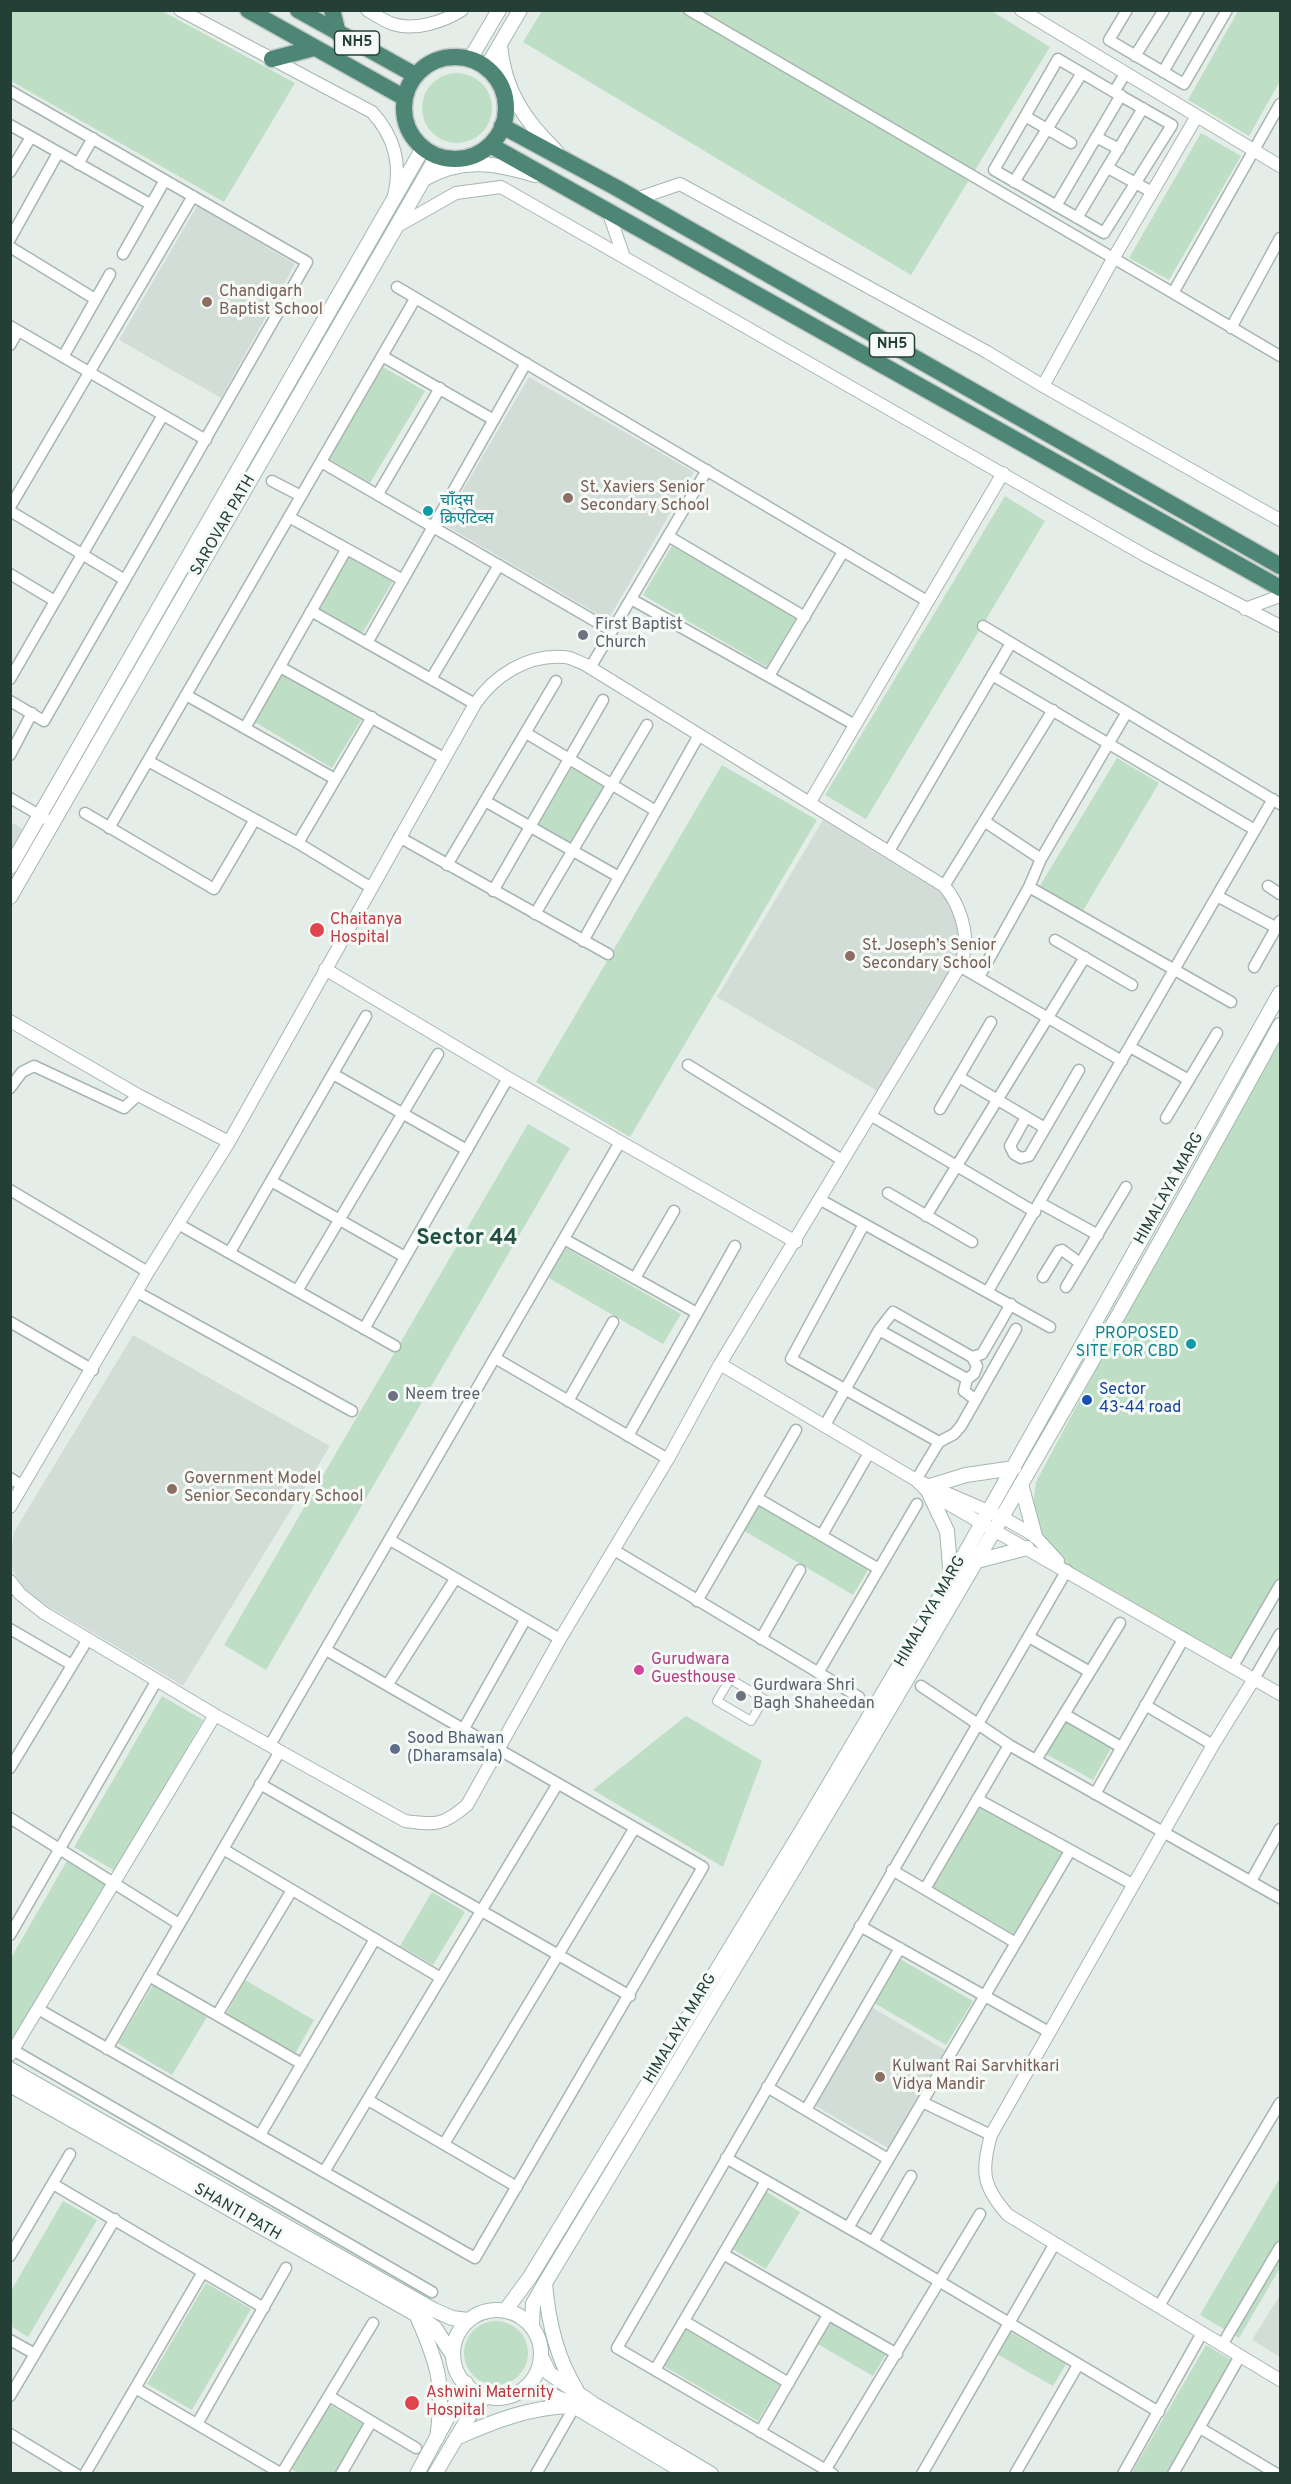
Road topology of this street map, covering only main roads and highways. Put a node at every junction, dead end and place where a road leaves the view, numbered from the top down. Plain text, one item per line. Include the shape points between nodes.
1 (248, 10) edge
2 (298, 10) edge
3 (333, 10) edge
4 (499, 10) edge
5 (520, 10) edge
6 (338, 33) junction
7 (500, 45) junction
8 (314, 48) junction
9 (272, 59) road end
10 (470, 59) junction
11 (486, 68) junction
12 (416, 75) junction
13 (405, 98) junction
14 (502, 126) junction
15 (490, 145) junction
16 (430, 152) junction
17 (566, 160) junction
18 (424, 179) junction
19 (555, 181) junction
20 (1281, 566) edge
21 (1281, 588) edge
22 (10, 867) edge
23 (10, 897) edge
24 (1281, 993) edge
25 (1281, 1024) edge
26 (1014, 1468) junction
27 (1021, 1485) junction
28 (977, 1561) junction
29 (951, 1578) junction
30 (10, 2069) edge
31 (10, 2085) edge
32 (545, 2283) junction
33 (505, 2312) junction
34 (417, 2315) junction
35 (468, 2320) junction
36 (532, 2326) junction
37 (452, 2354) junction
38 (543, 2360) junction
39 (466, 2384) junction
40 (526, 2388) junction
41 (485, 2397) junction
42 (578, 2401) junction
43 (437, 2438) junction
44 (456, 2438) junction
45 (417, 2474) edge
46 (435, 2474) edge
47 (687, 2474) edge
48 (711, 2474) edge

1 - 8 highway, NH5
2 - 6 highway, NH5
3 - 6 highway
4 - 10 main road
5 - 7 main road
6 - 12 highway, NH5
7 - 11 main road
7 - 17 main road via 504,72 519,109 533,129
8 - 9 highway
8 - 13 highway, NH5
10 - 11 highway
10 - 12 highway via 443,58
11 - 14 highway via 498,81 505,98
12 - 13 highway
13 - 16 highway via 405,122 413,137
14 - 15 highway
14 - 17 highway, NH5
15 - 16 highway via 465,158 448,159
15 - 19 highway, NH5
16 - 18 main road, SAROVAR PATH
16 - 22 main road, SAROVAR PATH via 391,205
17 - 20 highway, NH5
18 - 19 main road via 439,170 480,162
18 - 23 main road, SAROVAR PATH
19 - 21 highway, NH5
24 - 26 main road, HIMALAYA MARG
25 - 27 main road, HIMALAYA MARG via 1209,1159
26 - 29 main road, HIMALAYA MARG
26 - 29 main road via 966,1475 930,1490 947,1532
27 - 28 main road, HIMALAYA MARG
27 - 28 main road via 1031,1542
28 - 32 main road, HIMALAYA MARG
29 - 33 main road, HIMALAYA MARG via 804,1827
30 - 35 main road via 434,2310
31 - 34 main road, SHANTI PATH
32 - 36 main road, HIMALAYA MARG via 533,2304
32 - 42 main road via 555,2342
33 - 35 main road via 485,2313
33 - 36 main road
34 - 37 main road, SHANTI PATH via 435,2328
34 - 43 main road via 440,2378 442,2404
35 - 37 main road via 456,2335
36 - 38 main road via 541,2344
37 - 39 main road
38 - 40 main road via 535,2381
38 - 42 main road via 549,2373
39 - 41 main road
39 - 43 main road
40 - 41 main road via 502,2399
40 - 42 main road
41 - 44 main road
42 - 44 main road via 523,2412
42 - 47 main road
42 - 48 main road
43 - 45 main road
44 - 46 main road

